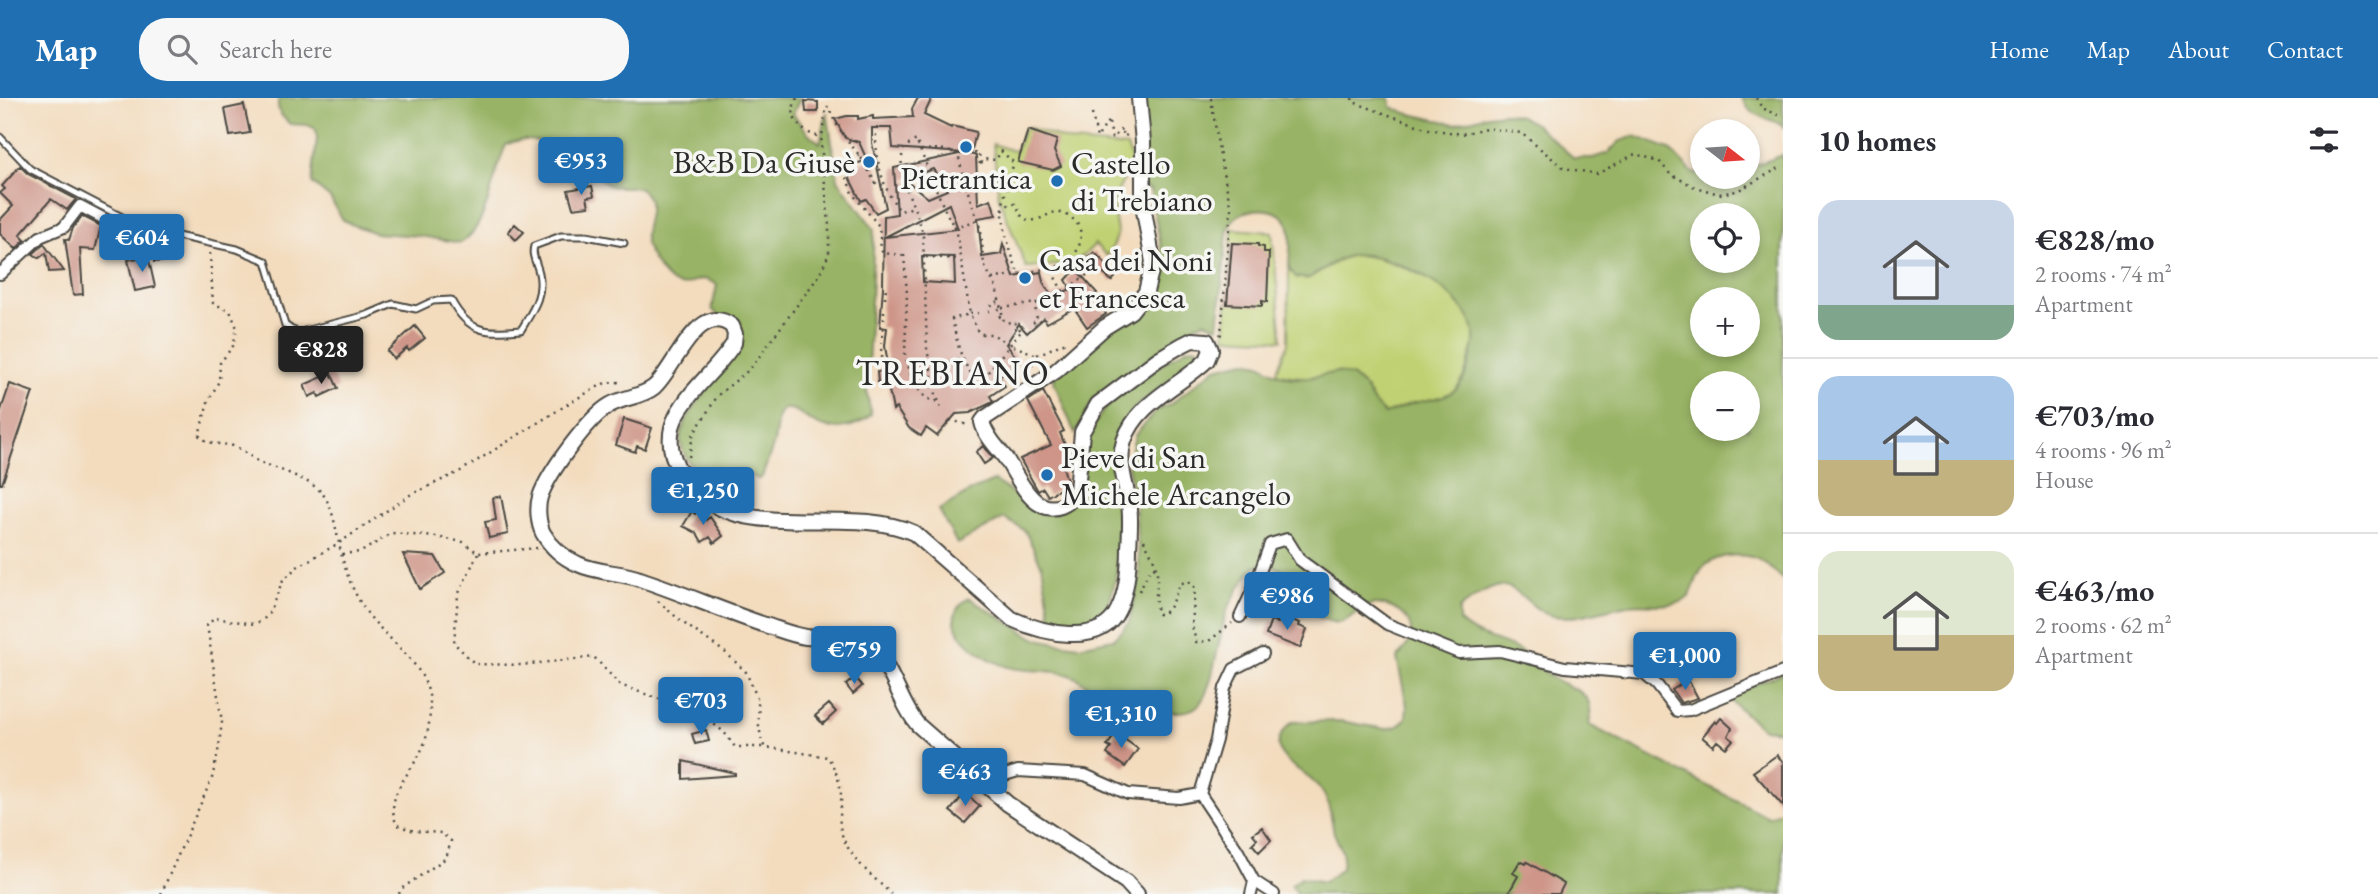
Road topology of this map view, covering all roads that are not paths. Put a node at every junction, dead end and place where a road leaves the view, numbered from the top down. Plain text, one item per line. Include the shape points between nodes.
1 (1139, 98) edge
2 (0, 137) edge
3 (146, 241) dead end
4 (624, 243) dead end
5 (0, 274) edge
6 (1240, 617) road end
7 (1263, 654) dead end
8 (1783, 672) edge
9 (982, 782) junction
10 (1200, 794) junction
11 (1254, 881) junction
12 (1137, 894) edge
13 (1251, 894) edge
14 (1274, 894) edge

1 - 9 street via 1143,205 1153,262 1142,299 1087,344 1032,379 982,422 1028,494 1045,506 1057,507 1077,491 1082,432 1098,404 1182,345 1201,339 1210,346 1207,360 1143,409 1125,439 1120,462 1130,506 1129,565 1118,610 1100,629 1077,634 1053,632 1012,619 914,533 898,526 859,519 790,522 754,517 723,510 694,491 675,462 670,443 677,415 734,343 732,326 718,319 696,330 652,389 610,405 593,418 540,498 539,522 551,545 579,565 637,578 805,637 846,636 861,641 879,656 908,715
2 - 4 lane via 30,169 145,229 237,249 265,261 285,325 300,332 393,304 416,309 441,299 451,300 481,331 521,330 542,292 534,246 561,236
3 - 5 street via 80,206 64,226 40,237
6 - 8 street via 1270,544 1287,539 1300,560 1387,624 1459,653 1500,651 1565,667 1644,674 1677,711 1690,710
7 - 10 street via 1234,668 1225,688
9 - 10 street via 1018,771 1085,775 1128,794 1179,799
9 - 12 street
10 - 11 street
11 - 13 street
11 - 14 street

